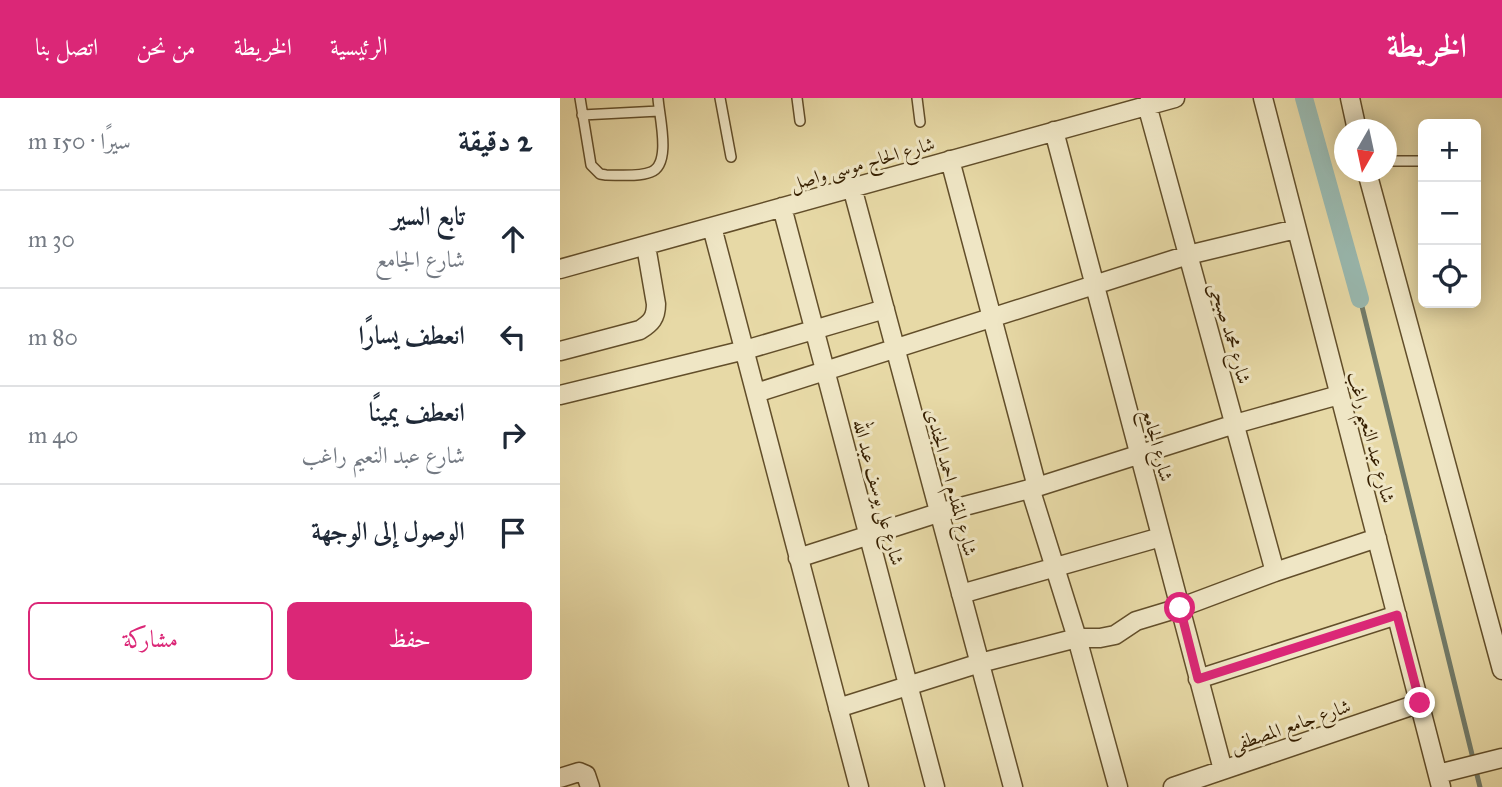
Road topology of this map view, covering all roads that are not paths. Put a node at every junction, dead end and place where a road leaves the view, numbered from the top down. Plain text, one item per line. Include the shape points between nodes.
1 (580, 98) edge
2 (658, 98) edge
3 (720, 98) edge
4 (797, 98) edge
5 (917, 98) edge
6 (1175, 98) edge
7 (1263, 98) edge
8 (1350, 98) edge
9 (1147, 105) junction
10 (659, 111) junction
11 (582, 114) junction
12 (1355, 119) edge
13 (800, 121) dead end
14 (920, 122) dead end
15 (1054, 131) junction
16 (731, 157) dead end
17 (950, 160) junction
18 (1397, 161) edge
19 (1418, 161) edge
20 (1370, 182) edge
21 (852, 187) junction
22 (782, 207) junction
23 (712, 227) junction
24 (1296, 229) junction
25 (646, 246) junction
26 (1188, 255) junction
27 (560, 269) edge
28 (1095, 286) junction
29 (885, 309) junction
30 (991, 318) junction
31 (814, 331) junction
32 (895, 349) junction
33 (744, 350) junction
34 (560, 351) edge
35 (825, 371) junction
36 (756, 393) junction
37 (560, 395) edge
38 (1339, 395) junction
39 (1235, 424) junction
40 (1139, 456) junction
41 (1033, 487) junction
42 (938, 513) junction
43 (869, 537) junction
44 (1161, 537) junction
45 (1377, 538) junction
46 (798, 558) junction
47 (1054, 567) junction
48 (1275, 572) junction
49 (961, 594) junction
50 (1180, 608) junction
51 (1397, 615) junction
52 (1077, 638) junction
53 (980, 663) junction
54 (1502, 670) edge
55 (1198, 679) junction
56 (908, 685) junction
57 (1420, 703) junction
58 (838, 708) junction
59 (1502, 758) edge
60 (1223, 770) junction
61 (560, 778) edge
62 (1440, 780) edge
63 (590, 787) edge
64 (859, 787) edge
65 (935, 787) edge
66 (1013, 787) edge
67 (1118, 787) edge
68 (1173, 787) edge

1 - 11 lane
2 - 10 lane
3 - 16 lane
4 - 13 lane
5 - 14 lane
6 - 9 street, شارع الحاج موسى واصل
7 - 24 street, شارع عبد النعيم راغب
8 - 12 street
9 - 15 street, شارع الحاج موسى واصل
9 - 26 street, شارع محمد صبحى
10 - 11 lane
10 - 11 lane via 663,159 658,167 650,173 606,175 591,165
15 - 17 street, شارع الحاج موسى واصل
15 - 28 street, شارع الجامع
17 - 21 street, شارع الحاج موسى واصل
17 - 30 street
18 - 19 lane
20 - 54 street
21 - 22 street, شارع الحاج موسى واصل
21 - 29 street, شارع المقدم احمد الجندى
22 - 23 street, شارع الحاج موسى واصل
22 - 31 street, شارع على يوسف عبد الله
23 - 25 street, شارع الحاج موسى واصل
23 - 33 street
24 - 26 street
24 - 38 street, شارع عبد النعيم راغب
25 - 27 street, شارع الحاج موسى واصل
25 - 34 street via 656,304 650,323 640,330
26 - 28 street
26 - 39 street, شارع محمد صبحى
28 - 30 street
28 - 40 street, شارع الجامع
29 - 31 street
29 - 32 street, شارع المقدم احمد الجندى
30 - 32 street
30 - 41 street
31 - 33 street
31 - 35 street, شارع على يوسف عبد الله
32 - 35 street
32 - 42 street, شارع المقدم احمد الجندى
33 - 36 street
33 - 37 street
35 - 36 street
35 - 43 street, شارع على يوسف عبد الله
36 - 46 street
38 - 39 street
38 - 45 street, شارع عبد النعيم راغب
39 - 40 street
39 - 48 street, شارع محمد صبحى
40 - 41 street
40 - 44 street, شارع الجامع
41 - 42 street
41 - 47 street
42 - 43 street
42 - 49 street, شارع المقدم احمد الجندى
43 - 46 street
43 - 56 street, شارع على يوسف عبد الله
44 - 47 street
44 - 50 street, شارع الجامع
45 - 48 street
45 - 51 street, شارع عبد النعيم راغب
46 - 58 street
47 - 49 street
47 - 52 street
48 - 50 street
49 - 53 street, شارع المقدم احمد الجندى
50 - 52 street via 1136,621 1115,635
50 - 55 street, شارع الجامع
51 - 55 street
51 - 57 street, شارع عبد النعيم راغب
52 - 53 street
52 - 67 street
53 - 56 street
53 - 66 street, شارع المقدم احمد الجندى
55 - 60 street, شارع الجامع
56 - 58 street
56 - 65 street, شارع على يوسف عبد الله
57 - 60 street, شارع جامع المصطفى
57 - 62 street, شارع عبد النعيم راغب
58 - 64 street
59 - 62 street
60 - 68 street, شارع جامع المصطفى
61 - 63 street via 579,772 586,775

